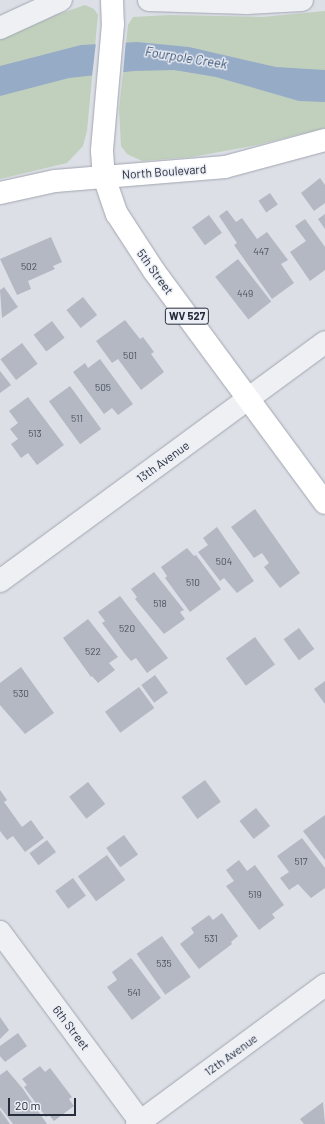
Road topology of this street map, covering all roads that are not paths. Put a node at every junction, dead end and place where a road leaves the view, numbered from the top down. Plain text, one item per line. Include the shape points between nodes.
1 (62, 0) edge
2 (112, 0) edge
3 (149, 0) edge
4 (302, 0) edge
5 (0, 28) edge
6 (325, 140) edge
7 (104, 176) junction
8 (0, 193) edge
9 (325, 342) edge
10 (248, 399) junction
11 (325, 503) edge
12 (0, 582) edge
13 (0, 932) edge
14 (325, 985) edge
15 (139, 1123) edge

1 - 5 street
2 - 7 main road, 5th Street / WV 527 via 113,24 102,151
3 - 4 street via 247,3
6 - 7 main road, North Boulevard via 225,167 163,174
7 - 8 main road, North Boulevard via 55,181
7 - 10 main road, 5th Street / WV 527 via 117,214 134,243
9 - 10 street, 13th Avenue
10 - 11 main road, 5th Street / WV 527
10 - 12 street, 13th Avenue
13 - 15 street, 6th Street
14 - 15 street, 12th Avenue

